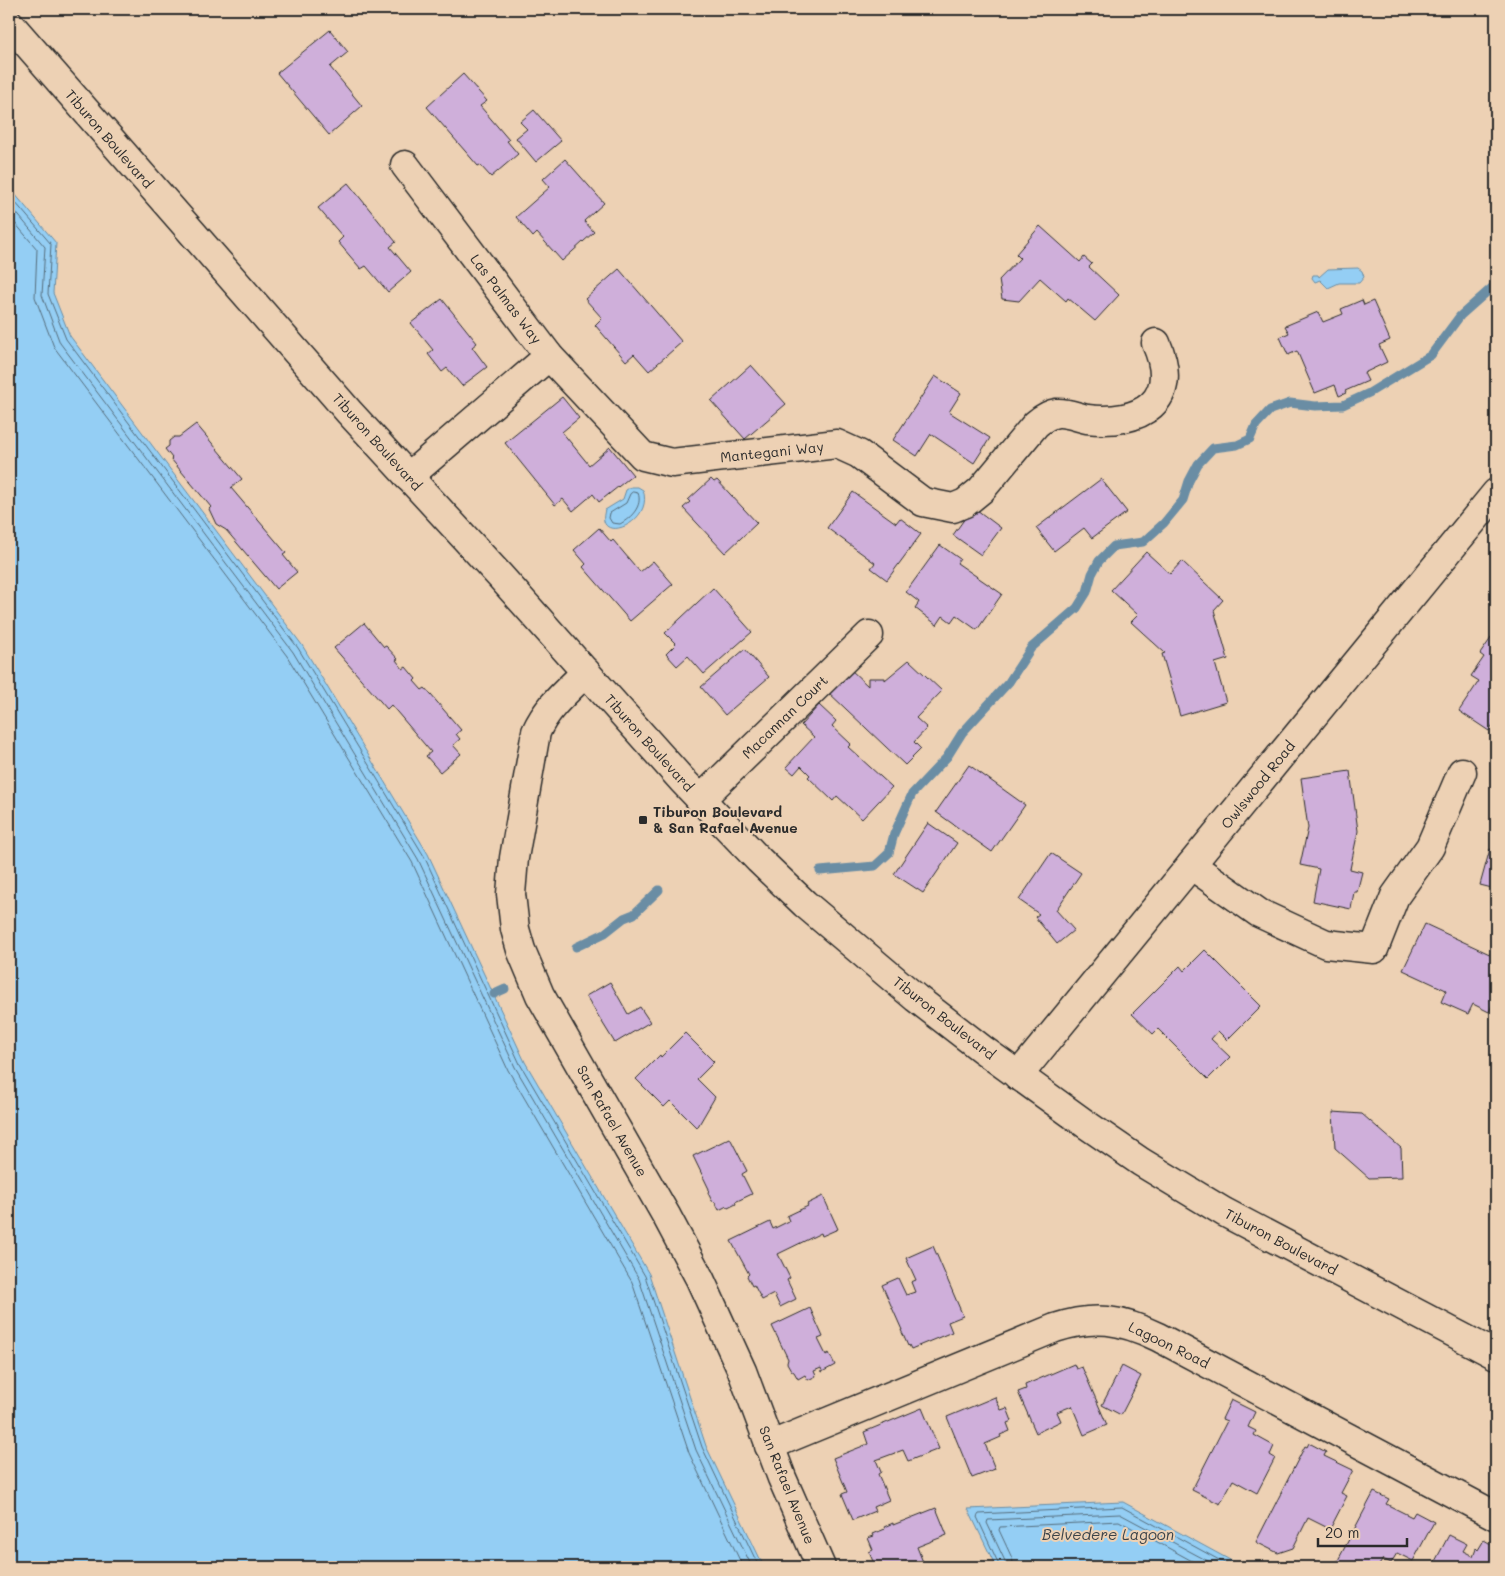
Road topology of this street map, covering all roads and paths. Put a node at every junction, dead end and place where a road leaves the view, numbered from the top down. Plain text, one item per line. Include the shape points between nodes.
1 (9, 23) edge
2 (405, 165) dead end
3 (1156, 343) dead end
4 (549, 356) junction
5 (408, 476) junction
6 (1496, 492) edge
7 (869, 635) dead end
8 (586, 672) junction
9 (1462, 772) dead end
10 (700, 800) junction
11 (1191, 866) junction
12 (1018, 1076) junction
13 (1496, 1355) edge
14 (769, 1446) junction
15 (1496, 1516) edge
16 (821, 1567) edge

1 - 5 street, Tiburon Boulevard
2 - 4 street, Las Palmas Way
3 - 4 street, Mantegani Way via 1161,353 1164,377 1162,389 1149,408 1111,420 1056,413 1046,417 1036,424 981,490 953,508 923,502 859,454 837,444 672,463 643,456
4 - 5 street, Las Palmas Way
5 - 8 street, Tiburon Boulevard
6 - 11 street, Owlswood Road
7 - 10 street, Macannan Court
8 - 10 street, Tiburon Boulevard
8 - 14 street, San Rafael Avenue via 549,708 535,738 514,858 511,894 515,929 540,995 700,1279 742,1371
9 - 11 street via 1430,847 1395,896 1374,949 1326,944 1259,913
10 - 12 street, Tiburon Boulevard via 824,920 916,998
11 - 12 street, Owlswood Road
12 - 13 street, Tiburon Boulevard via 1114,1144 1210,1204
14 - 15 street, Lagoon Road via 1055,1328 1083,1321 1112,1320 1158,1337
14 - 16 street, San Rafael Avenue

